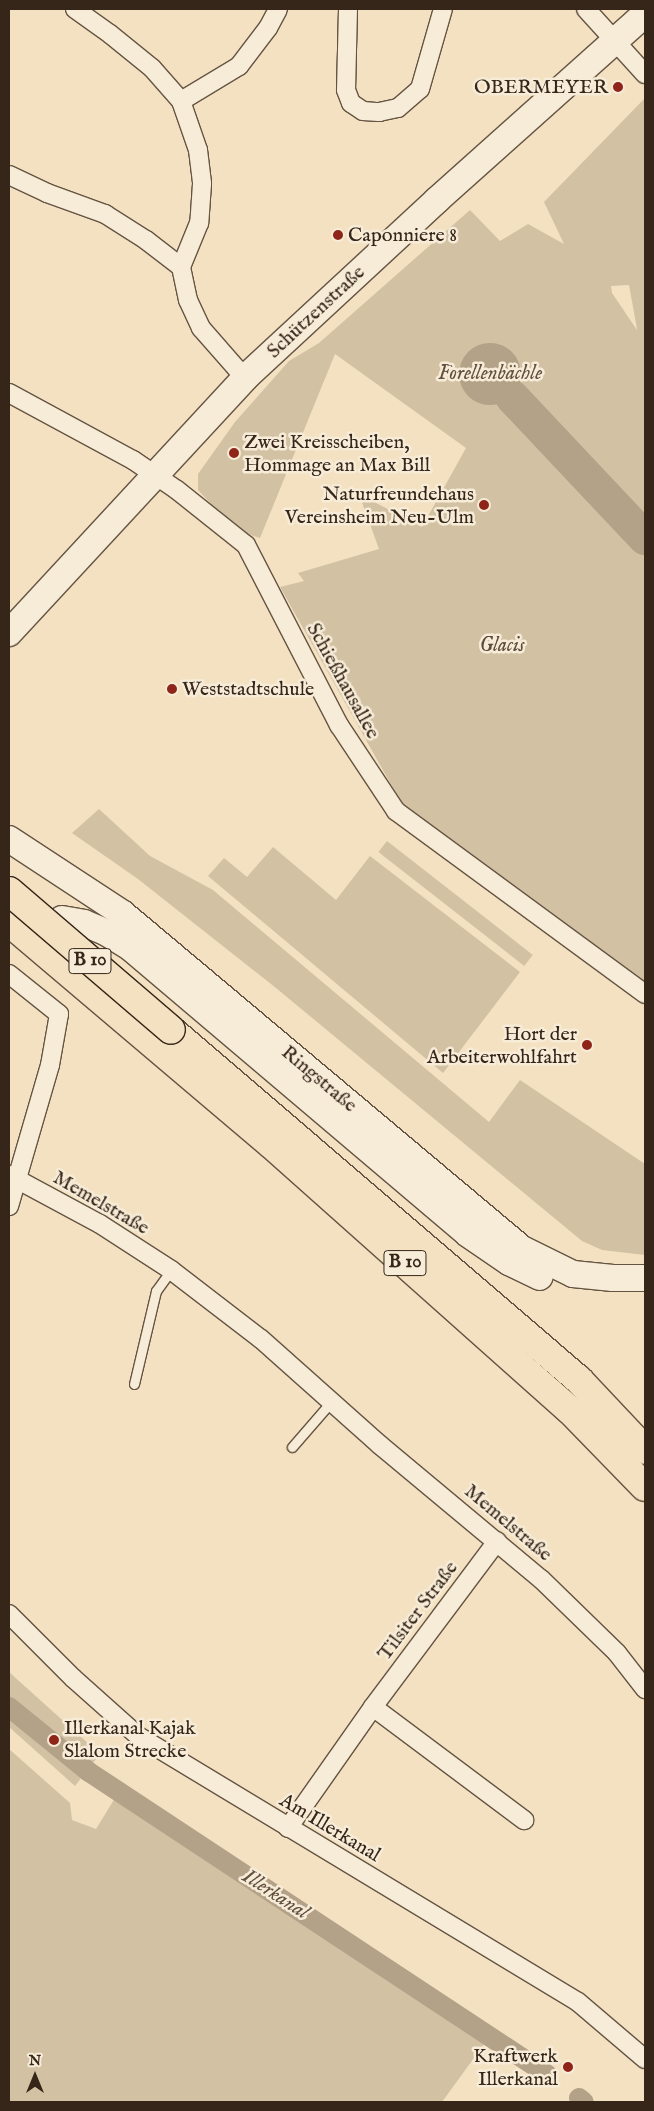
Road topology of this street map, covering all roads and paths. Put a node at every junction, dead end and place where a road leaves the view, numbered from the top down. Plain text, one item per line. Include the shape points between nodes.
1 (75, 9) edge
2 (278, 9) edge
3 (348, 9) edge
4 (444, 9) edge
5 (586, 9) edge
6 (645, 14) edge
7 (616, 41) junction
8 (645, 74) edge
9 (181, 101) junction
10 (9, 175) edge
11 (180, 267) junction
12 (246, 377) junction
13 (9, 393) edge
14 (155, 474) junction
15 (9, 633) edge
16 (9, 839) edge
17 (9, 891) edge
18 (62, 919) dead end
19 (9, 922) edge
20 (9, 974) edge
21 (645, 994) edge
22 (163, 1039) junction
23 (12, 1177) edge
24 (9, 1206) edge
25 (171, 1270) junction
26 (645, 1278) edge
27 (645, 1291) edge
28 (134, 1384) dead end
29 (330, 1402) junction
30 (292, 1447) dead end
31 (645, 1450) edge
32 (645, 1488) edge
33 (498, 1541) junction
34 (9, 1614) edge
35 (645, 1689) edge
36 (373, 1707) junction
37 (524, 1820) dead end
38 (288, 1828) junction
39 (645, 2059) edge

1 - 9 street via 152,68
2 - 9 street via 239,66
3 - 4 street via 346,90 351,103 363,111 379,112 398,108 420,89
5 - 7 street
6 - 7 main road, Schützenstraße
7 - 8 street
7 - 12 main road, Schützenstraße via 430,206
9 - 11 street via 198,150 202,184 199,223
10 - 11 street via 105,214
11 - 12 street via 188,300 201,328
12 - 14 main road, Schützenstraße
13 - 14 street, Schießhausallee
14 - 15 main road, Schützenstraße
14 - 21 street, Schießhausallee via 246,545 339,725 396,811
16 - 26 main road, Ringstraße via 122,914 522,1249 573,1274
17 - 22 highway, B 10, bridge
18 - 27 main road, Ringstraße via 84,923 131,948 423,1198 508,1262 547,1281 580,1290 609,1293
19 - 22 highway, B 10
20 - 23 street via 59,1014 50,1065
22 - 31 highway, B 10 via 579,1380
22 - 32 highway, B 10 via 270,1144 563,1404
23 - 24 street
23 - 25 street, Memelstraße via 100,1224
25 - 28 lane via 156,1291
25 - 29 street, Memelstraße via 261,1339
29 - 30 lane
29 - 33 street, Memelstraße
33 - 35 street, Memelstraße via 618,1653
33 - 36 street, Tilsiter Straße
34 - 38 street, Am Illerkanal via 73,1678 138,1736
36 - 37 street
36 - 38 street, Tilsiter Straße
38 - 39 street, Am Illerkanal via 578,2002

